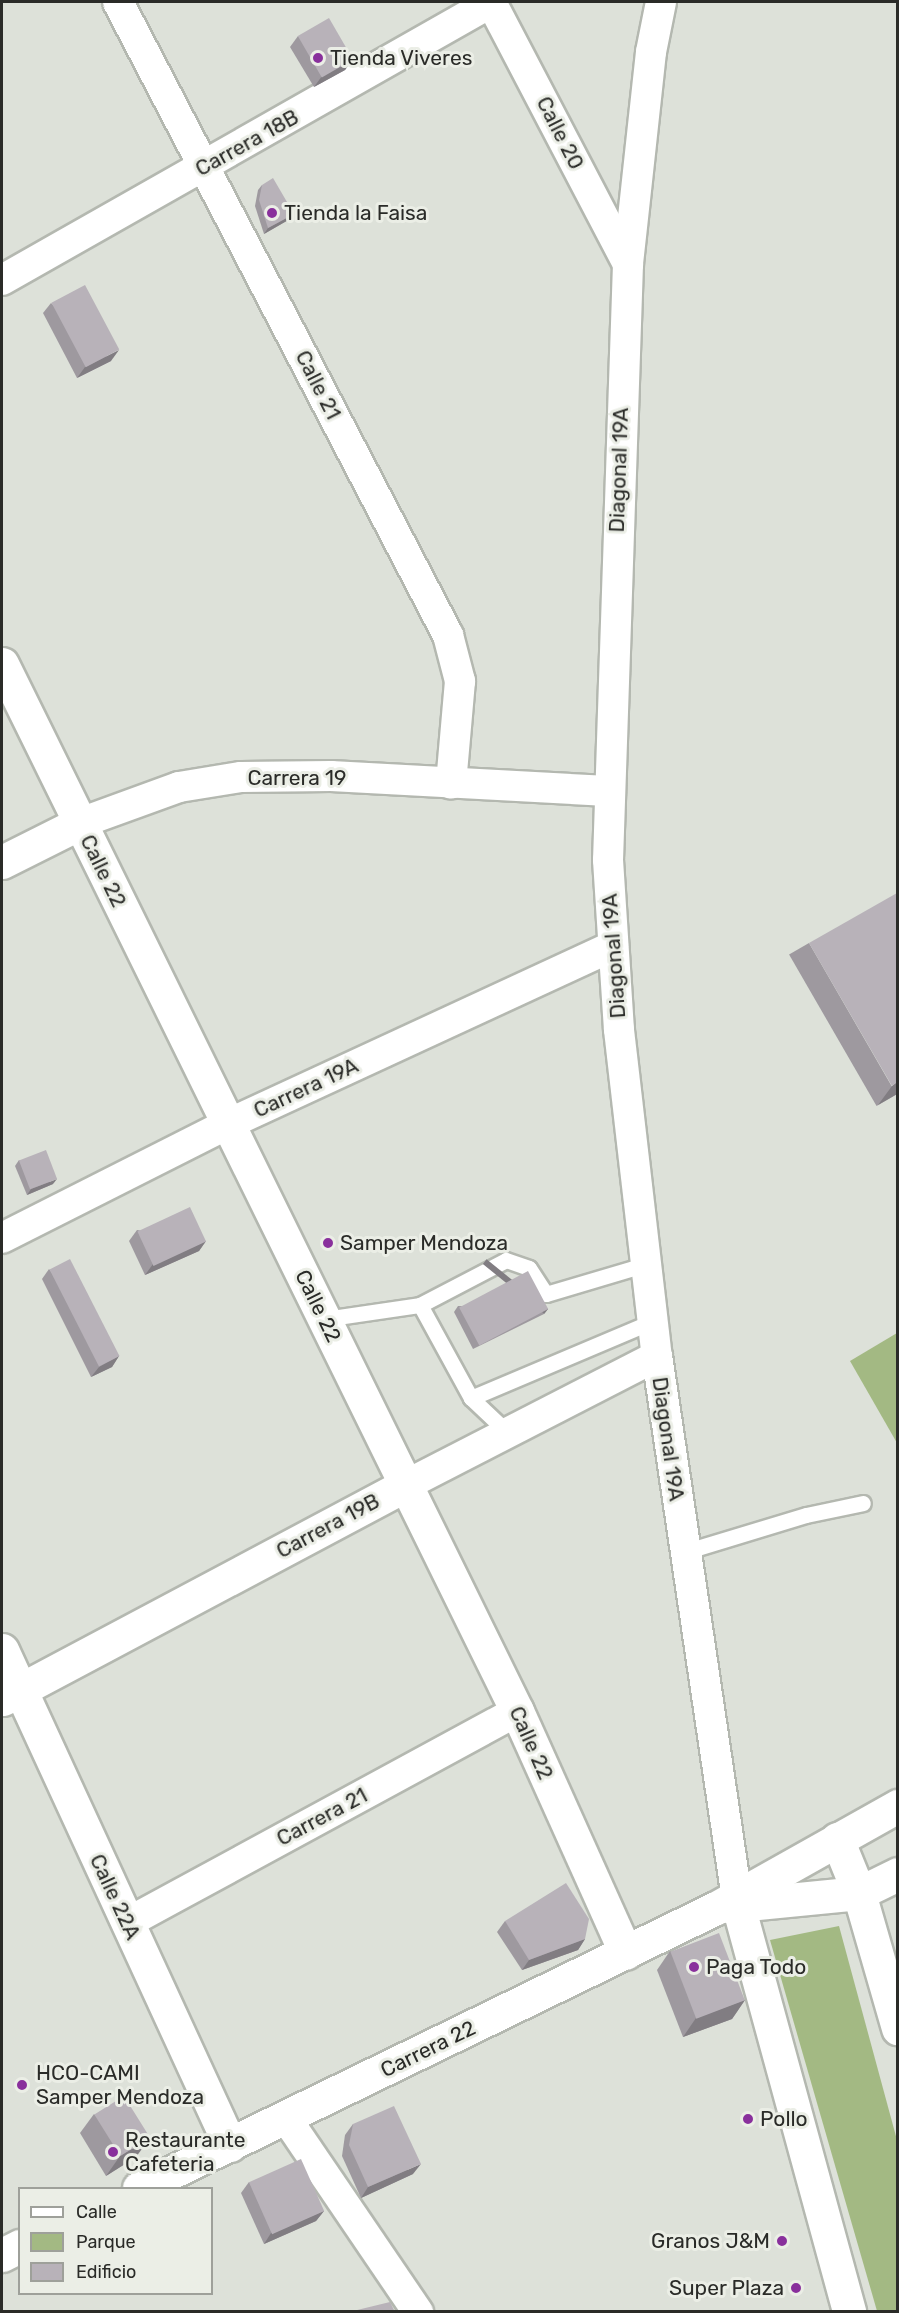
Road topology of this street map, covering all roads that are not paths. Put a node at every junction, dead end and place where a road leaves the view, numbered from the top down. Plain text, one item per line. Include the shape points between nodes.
1 (118, 2) edge
2 (492, 2) edge
3 (661, 2) edge
4 (205, 166) junction
5 (628, 264) junction
6 (2, 280) edge
7 (2, 664) edge
8 (451, 783) junction
9 (608, 791) junction
10 (80, 824) junction
11 (2, 862) edge
12 (613, 946) junction
13 (228, 1124) junction
14 (2, 1238) edge
15 (647, 1264) junction
16 (420, 1305) junction
17 (324, 1319) junction
18 (653, 1322) junction
19 (657, 1356) junction
20 (471, 1398) junction
21 (506, 1431) junction
22 (406, 1485) junction
23 (863, 1503) dead end
24 (684, 1552) junction
25 (2, 1650) edge
26 (11, 1694) edge
27 (517, 1711) junction
28 (897, 1806) edge
29 (837, 1839) junction
30 (897, 1874) edge
31 (859, 1893) junction
32 (730, 1903) junction
33 (127, 1923) junction
34 (626, 1953) junction
35 (897, 2028) edge
36 (286, 2118) junction
37 (230, 2145) junction
38 (142, 2187) edge
39 (18, 2247) edge
40 (2, 2255) edge
41 (418, 2312) edge
42 (849, 2312) edge

1 - 4 street, Calle 21
2 - 4 street, Carrera 18B
2 - 5 street, Calle 20
3 - 5 street, Diagonal 19A via 651,52
4 - 6 street, Carrera 18B
4 - 8 street, Calle 21 via 448,635 460,681
5 - 9 street, Diagonal 19A
7 - 10 street, Calle 22
8 - 9 street, Carrera 19
8 - 10 street, Carrera 19 via 331,776 230,779 179,787
9 - 12 street, Diagonal 19A
10 - 11 street, Carrera 19
10 - 13 street, Calle 22
12 - 13 street, Carrera 19A
12 - 15 street, Diagonal 19A
13 - 14 street, Carrera 19A
13 - 17 street, Calle 22
15 - 16 lane via 546,1294 529,1268 506,1260
15 - 18 street, Diagonal 19A
16 - 17 lane
16 - 20 lane
17 - 22 street, Calle 22
18 - 19 street, Diagonal 19A
18 - 20 lane
19 - 21 street, Carrera 19B
19 - 24 street, Diagonal 19A
20 - 21 lane
21 - 22 street, Carrera 19B
22 - 26 street, Carrera 19B
22 - 27 street, Calle 22
23 - 24 lane via 806,1515
24 - 32 street, Diagonal 19A
25 - 26 street, Calle 22A
26 - 33 street, Calle 22A
27 - 33 street, Carrera 21
27 - 34 street, Calle 22
28 - 29 street, Carrera 22
29 - 31 street
29 - 32 street, Carrera 22
30 - 31 street, Carrera 22
31 - 32 street, Carrera 22
31 - 35 street
32 - 34 street, Carrera 22
32 - 42 street
33 - 37 street, Calle 22A
34 - 36 street, Carrera 22
36 - 37 street, Carrera 22
36 - 41 street
37 - 38 street, Carrera 22
39 - 40 street

